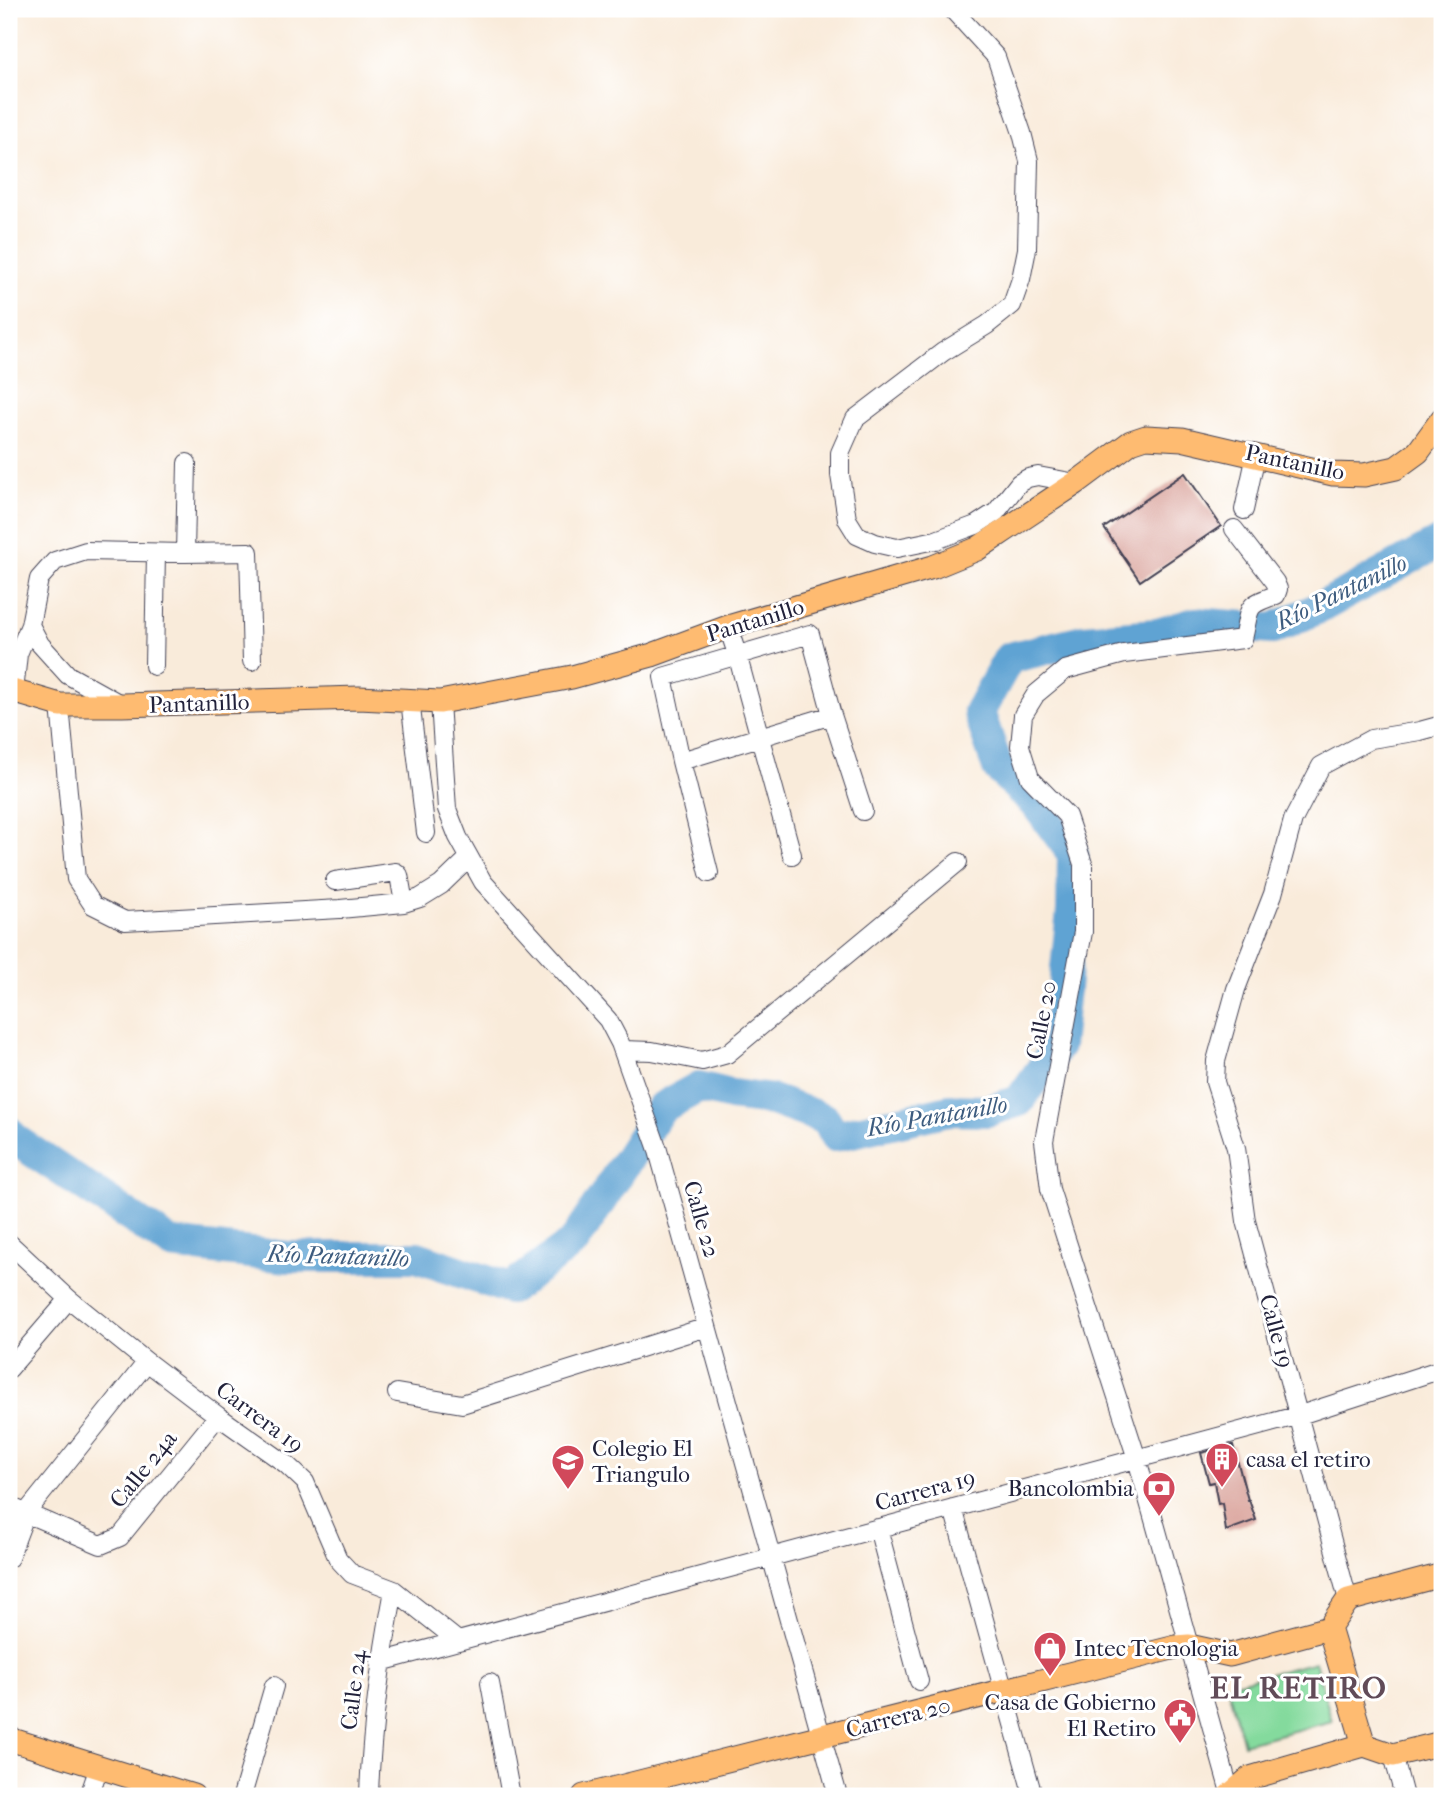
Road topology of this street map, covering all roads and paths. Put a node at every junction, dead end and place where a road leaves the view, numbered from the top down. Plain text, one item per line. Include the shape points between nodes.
1 (952, 9) edge
2 (1442, 419) edge
3 (1256, 455) junction
4 (187, 463) dead end
5 (1076, 482) junction
6 (1244, 510) dead end
7 (1234, 529) dead end
8 (156, 553) junction
9 (186, 554) junction
10 (30, 625) junction
11 (728, 627) junction
12 (737, 654) junction
13 (252, 661) dead end
14 (154, 666) dead end
15 (11, 691) edge
16 (410, 700) junction
17 (440, 702) junction
18 (60, 705) junction
19 (122, 705) junction
20 (832, 715) junction
21 (1442, 725) edge
22 (758, 737) junction
23 (681, 761) junction
24 (863, 811) dead end
25 (426, 833) dead end
26 (792, 855) dead end
27 (469, 858) junction
28 (958, 862) dead end
29 (709, 873) dead end
30 (335, 881) dead end
31 (482, 882) junction
32 (441, 885) junction
33 (404, 903) junction
34 (623, 1050) junction
35 (9, 1243) edge
36 (69, 1299) junction
37 (707, 1327) junction
38 (147, 1362) junction
39 (9, 1369) edge
40 (1442, 1369) edge
41 (397, 1393) dead end
42 (1300, 1415) junction
43 (218, 1416) junction
44 (1137, 1459) junction
45 (953, 1508) junction
46 (17, 1510) edge
47 (878, 1528) junction
48 (771, 1557) junction
49 (9, 1558) edge
50 (1442, 1575) edge
51 (394, 1590) junction
52 (1348, 1600) junction
53 (1329, 1628) junction
54 (458, 1641) junction
55 (1189, 1646) junction
56 (380, 1662) junction
57 (919, 1681) dead end
58 (490, 1683) dead end
59 (274, 1686) dead end
60 (1004, 1690) junction
61 (821, 1736) junction
62 (9, 1739) edge
63 (1442, 1743) edge
64 (1364, 1745) junction
65 (1393, 1755) junction
66 (99, 1767) junction
67 (623, 1791) edge
68 (89, 1796) edge
69 (192, 1796) edge
70 (242, 1796) edge
71 (369, 1796) edge
72 (510, 1796) edge
73 (584, 1796) edge
74 (838, 1796) edge
75 (1033, 1796) edge
76 (1230, 1796) edge
77 (1404, 1796) edge

1 - 5 street via 996,57 1022,133 1029,161 1027,249 1021,279 1012,304 856,419 840,453 847,519 857,535 897,548 976,525 996,512 1028,478
2 - 3 main road, Pantanillo via 1418,452 1396,468 1364,475 1333,474
3 - 5 main road, Pantanillo via 1182,439 1146,438 1131,442
3 - 6 street
4 - 9 street
5 - 11 main road, Pantanillo via 977,549 933,567
7 - 44 street, Calle 20 via 1278,589 1276,595 1250,607 1243,639 1125,654 1065,670 1036,694 1023,715 1020,746 1030,778 1067,816 1083,864 1083,932 1044,1141 1050,1189
8 - 9 street
8 - 10 street via 86,551 55,561 39,579
8 - 14 street
9 - 13 street via 249,552
10 - 15 street via 18,654
10 - 19 street via 40,644 68,675
11 - 12 street
11 - 17 main road, Pantanillo via 572,677
12 - 20 street via 810,634
12 - 22 street
12 - 23 street via 663,677
15 - 18 main road, Pantanillo
16 - 17 main road, Pantanillo
16 - 19 main road, Pantanillo
16 - 25 street
17 - 27 street, Calle 22 via 447,809
18 - 19 main road, Pantanillo
18 - 33 street via 76,880 93,905 125,921
20 - 22 street
20 - 24 street
21 - 42 street, Calle 19 via 1371,739 1321,766 1293,820 1216,1061 1215,1082 1236,1148 1246,1221
22 - 23 street
22 - 26 street
23 - 29 street
27 - 31 street, Calle 22
27 - 32 street
28 - 34 street via 727,1054 702,1060
30 - 33 street via 396,872
31 - 32 street
31 - 34 street, Calle 22 via 608,1020
32 - 33 street
34 - 37 street, Calle 22 via 657,1147
35 - 36 street, Carrera 19
36 - 38 street, Carrera 19
36 - 39 street
37 - 41 street via 462,1404
37 - 48 street, Calle 22
38 - 43 street, Carrera 19
38 - 46 street
40 - 42 street, Carrera 19
42 - 44 street, Carrera 19
42 - 52 street, Calle 19
43 - 46 street, Calle 24a via 120,1537 101,1545
43 - 51 street, Carrera 19 via 305,1482 338,1559 352,1574
44 - 45 street, Carrera 19
44 - 55 street, Calle 20
45 - 47 street, Carrera 19
45 - 60 street
46 - 49 street
47 - 48 street, Carrera 19
47 - 57 street
48 - 54 street, Carrera 19
48 - 61 street, Calle 22
50 - 52 main road
51 - 54 street, Carrera 19
51 - 56 street, Calle 24
52 - 53 main road
53 - 55 main road, Carrera 20 via 1230,1655
53 - 64 main road
54 - 56 street, Carrera 19
55 - 60 main road, Carrera 20
55 - 76 street, Calle 20
56 - 71 street, Calle 24
58 - 72 street
59 - 70 street
60 - 61 main road, Carrera 20
60 - 75 street
61 - 67 main road, Carrera 20
61 - 74 street, Calle 22
62 - 66 main road
63 - 65 main road
64 - 65 main road
64 - 76 main road via 1250,1777
65 - 77 street
66 - 68 street
66 - 69 main road
67 - 73 main road, Carrera 20

